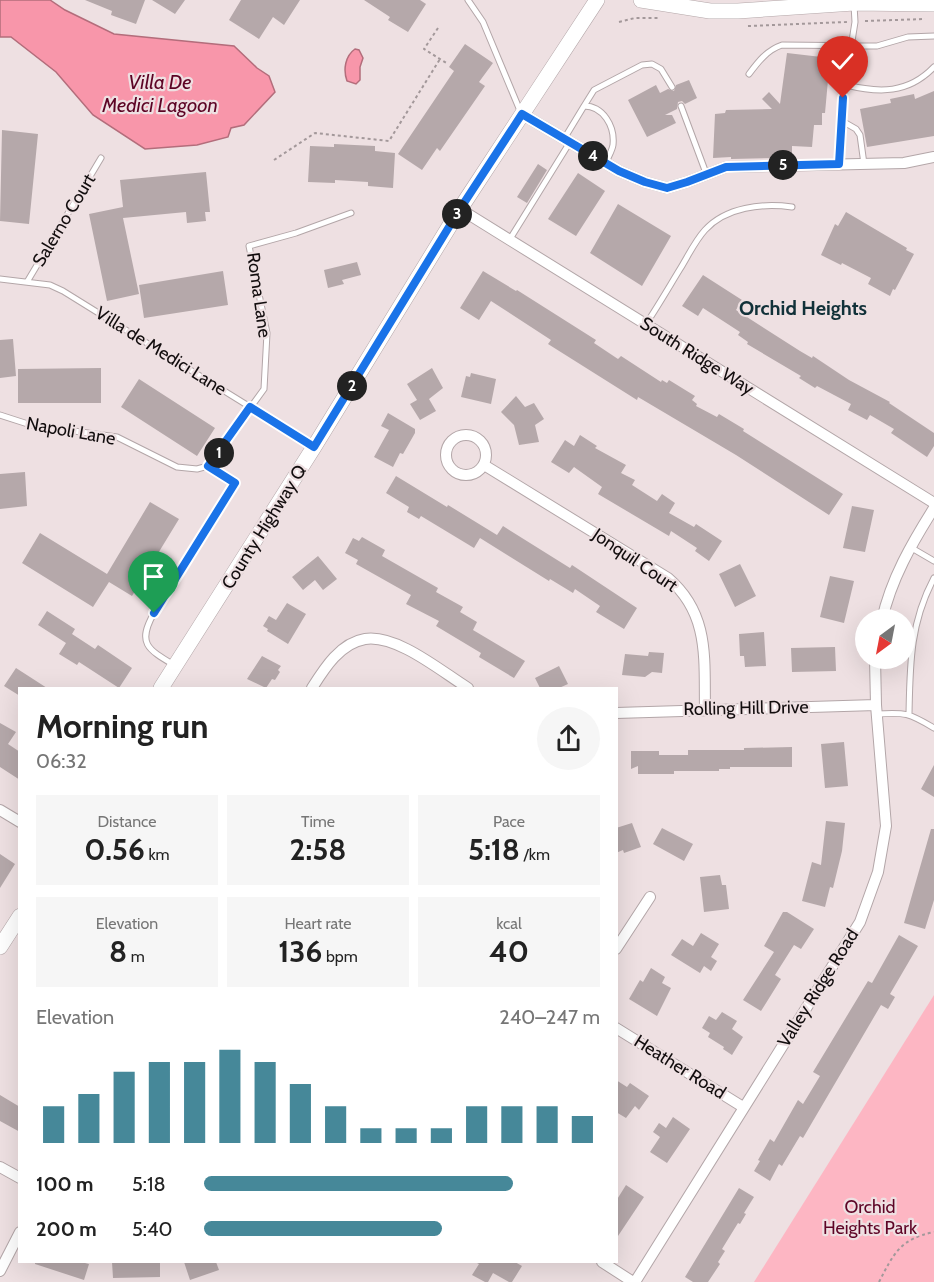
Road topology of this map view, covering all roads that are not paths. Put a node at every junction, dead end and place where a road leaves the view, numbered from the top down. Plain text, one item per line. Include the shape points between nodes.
1 (468, 0) edge
2 (597, 0) edge
3 (641, 0) edge
4 (854, 3) junction
5 (934, 4) edge
6 (934, 36) edge
7 (852, 45) junction
8 (934, 67) edge
9 (749, 74) dead end
10 (846, 84) junction
11 (672, 87) dead end
12 (584, 106) junction
13 (681, 106) dead end
14 (522, 114) junction
15 (842, 121) junction
16 (567, 141) junction
17 (934, 157) edge
18 (101, 158) dead end
19 (606, 163) junction
20 (839, 164) junction
21 (864, 164) junction
22 (706, 173) junction
23 (792, 207) dead end
24 (460, 209) junction
25 (351, 213) dead end
26 (510, 239) junction
27 (0, 279) edge
28 (27, 282) junction
29 (646, 324) junction
30 (250, 407) junction
31 (0, 415) edge
32 (314, 447) junction
33 (484, 465) dead end
34 (208, 466) junction
35 (934, 503) edge
36 (934, 508) edge
37 (910, 547) junction
38 (934, 561) edge
39 (934, 578) edge
40 (885, 609) edge
41 (175, 666) junction
42 (875, 669) edge
43 (162, 687) edge
44 (313, 687) edge
45 (466, 687) edge
46 (705, 709) junction
47 (876, 710) junction
48 (618, 713) edge
49 (909, 714) junction
50 (934, 728) edge
51 (0, 810) edge
52 (18, 821) edge
53 (650, 897) dead end
54 (18, 919) edge
55 (618, 946) edge
56 (0, 947) edge
57 (618, 1029) edge
58 (743, 1107) junction
59 (0, 1167) edge
60 (18, 1177) edge
61 (18, 1236) edge
62 (604, 1263) edge
63 (0, 1271) edge
64 (634, 1282) edge

1 - 14 lane via 487,30
2 - 14 main road, County Highway Q
3 - 4 main road via 700,10 738,11
4 - 5 main road
4 - 7 lane
6 - 7 lane via 908,37 877,46
7 - 9 lane via 782,45 773,48
7 - 10 lane
8 - 10 lane via 892,90 870,91
10 - 15 lane
11 - 12 lane via 661,69 652,64 642,65 594,90
12 - 16 lane
12 - 19 lane via 597,108 607,118 613,142
13 - 22 lane
14 - 16 street
14 - 24 main road, County Highway Q
15 - 20 lane
15 - 21 lane via 860,135
16 - 19 street
16 - 26 lane
17 - 21 street
18 - 28 lane, Salerno Court
19 - 22 street via 667,188
20 - 21 street
20 - 22 street via 726,167
23 - 29 lane via 755,207 733,211 716,220 695,243
24 - 26 street, South Ridge Way
24 - 32 main road, County Highway Q
25 - 30 lane, Roma Lane via 249,246 267,333 264,389
26 - 29 street, South Ridge Way
27 - 28 lane, Villa de Medici Lane
28 - 30 lane, Villa de Medici Lane via 63,291
29 - 35 street, South Ridge Way
30 - 32 lane, Villa de Medici Lane
30 - 34 lane
31 - 34 lane, Napoli Lane via 31,425 117,436 187,470
32 - 41 main road, County Highway Q
33 - 46 street, Jonquil Court via 681,589 693,606 703,641
34 - 41 lane via 235,483 154,613 144,637 154,653
36 - 37 street
37 - 38 lane
37 - 40 street
39 - 49 lane via 914,632
41 - 43 main road, County Highway Q
42 - 47 street, Valley Ridge Road
44 - 45 street via 334,657 364,639 398,644
46 - 47 street, Rolling Hill Drive
46 - 48 street, Rolling Hill Drive
47 - 49 lane
47 - 58 street, Valley Ridge Road via 886,812 878,872 860,922
49 - 50 lane
51 - 52 street
53 - 55 street
54 - 56 main road
57 - 58 street, Heather Road
58 - 64 street, Valley Ridge Road
59 - 60 street
61 - 63 street
62 - 64 street

